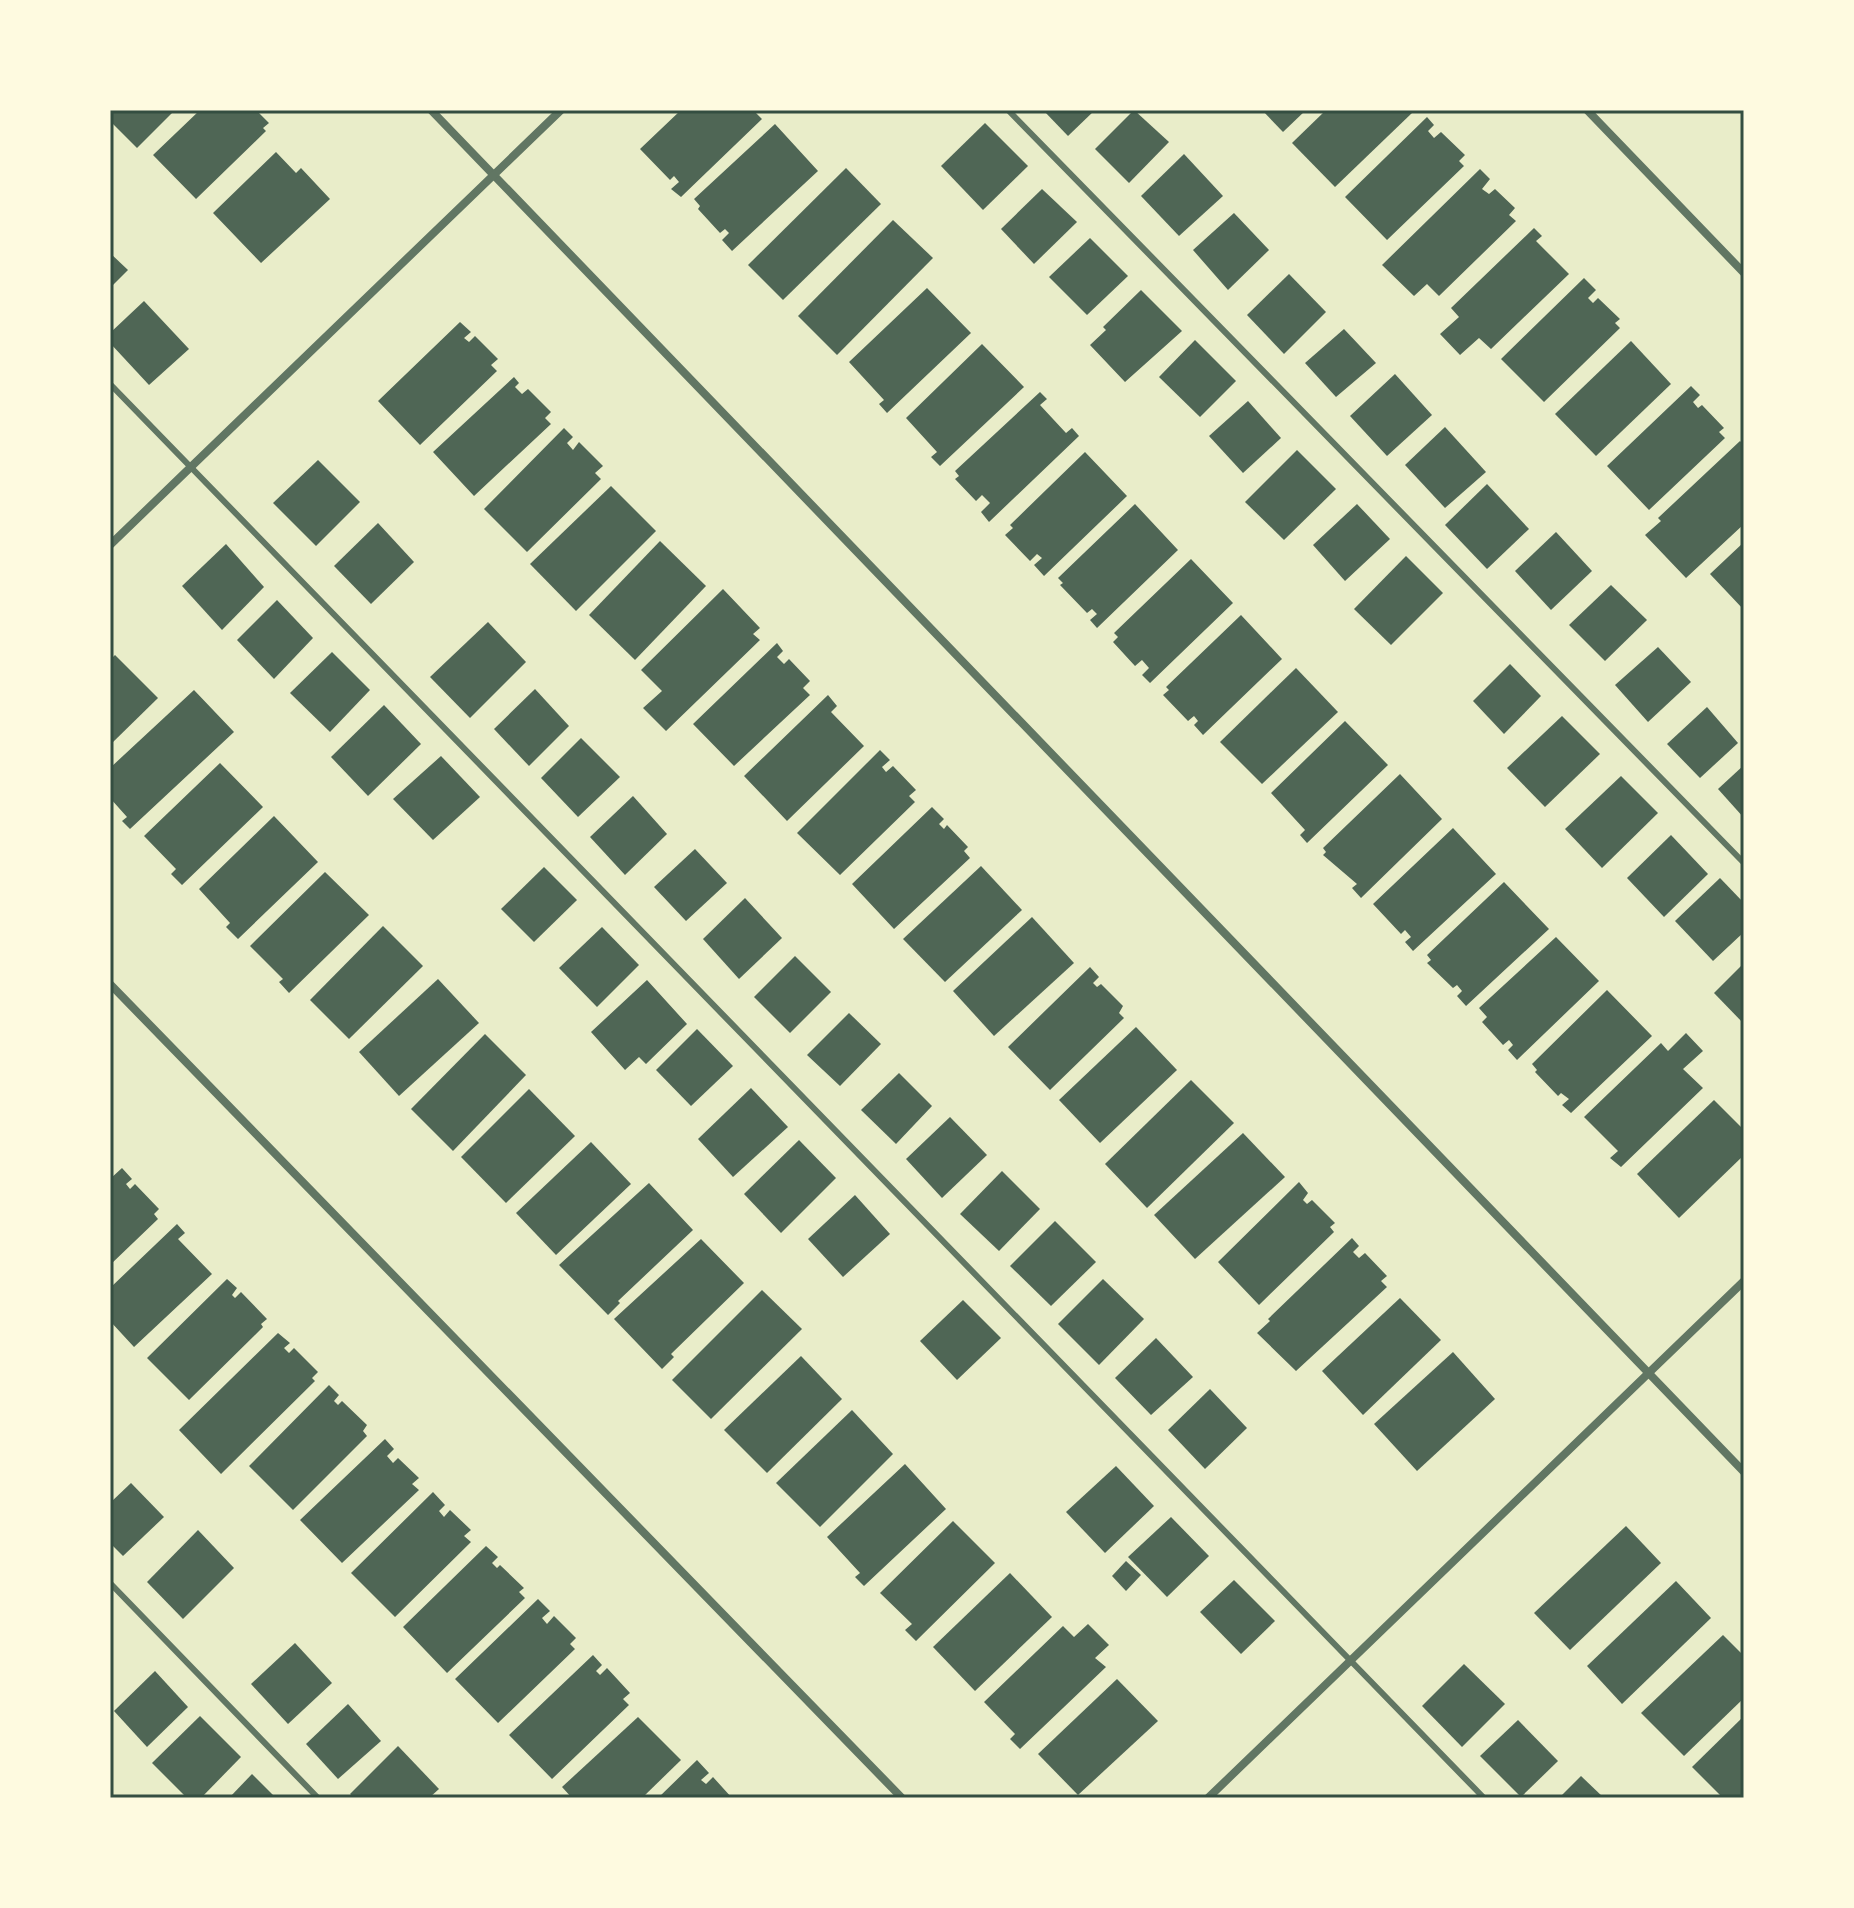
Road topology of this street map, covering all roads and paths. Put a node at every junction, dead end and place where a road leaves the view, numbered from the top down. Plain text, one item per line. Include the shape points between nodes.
1 (431, 110) edge
2 (561, 110) edge
3 (1008, 110) edge
4 (1587, 110) edge
5 (495, 175) junction
6 (1744, 273) edge
7 (110, 384) edge
8 (191, 466) junction
9 (110, 545) edge
10 (1744, 863) edge
11 (110, 984) edge
12 (1744, 1281) edge
13 (1648, 1374) junction
14 (1744, 1472) edge
15 (110, 1583) edge
16 (1349, 1661) junction
17 (318, 1798) edge
18 (902, 1798) edge
19 (1208, 1798) edge
20 (1484, 1798) edge

1 - 5 street
2 - 5 street
3 - 10 lane
4 - 6 street
5 - 8 street
5 - 13 street
7 - 8 lane
8 - 9 street
8 - 16 lane
11 - 18 street
12 - 13 street
13 - 14 street
13 - 16 street
15 - 17 lane
16 - 19 street
16 - 20 lane

